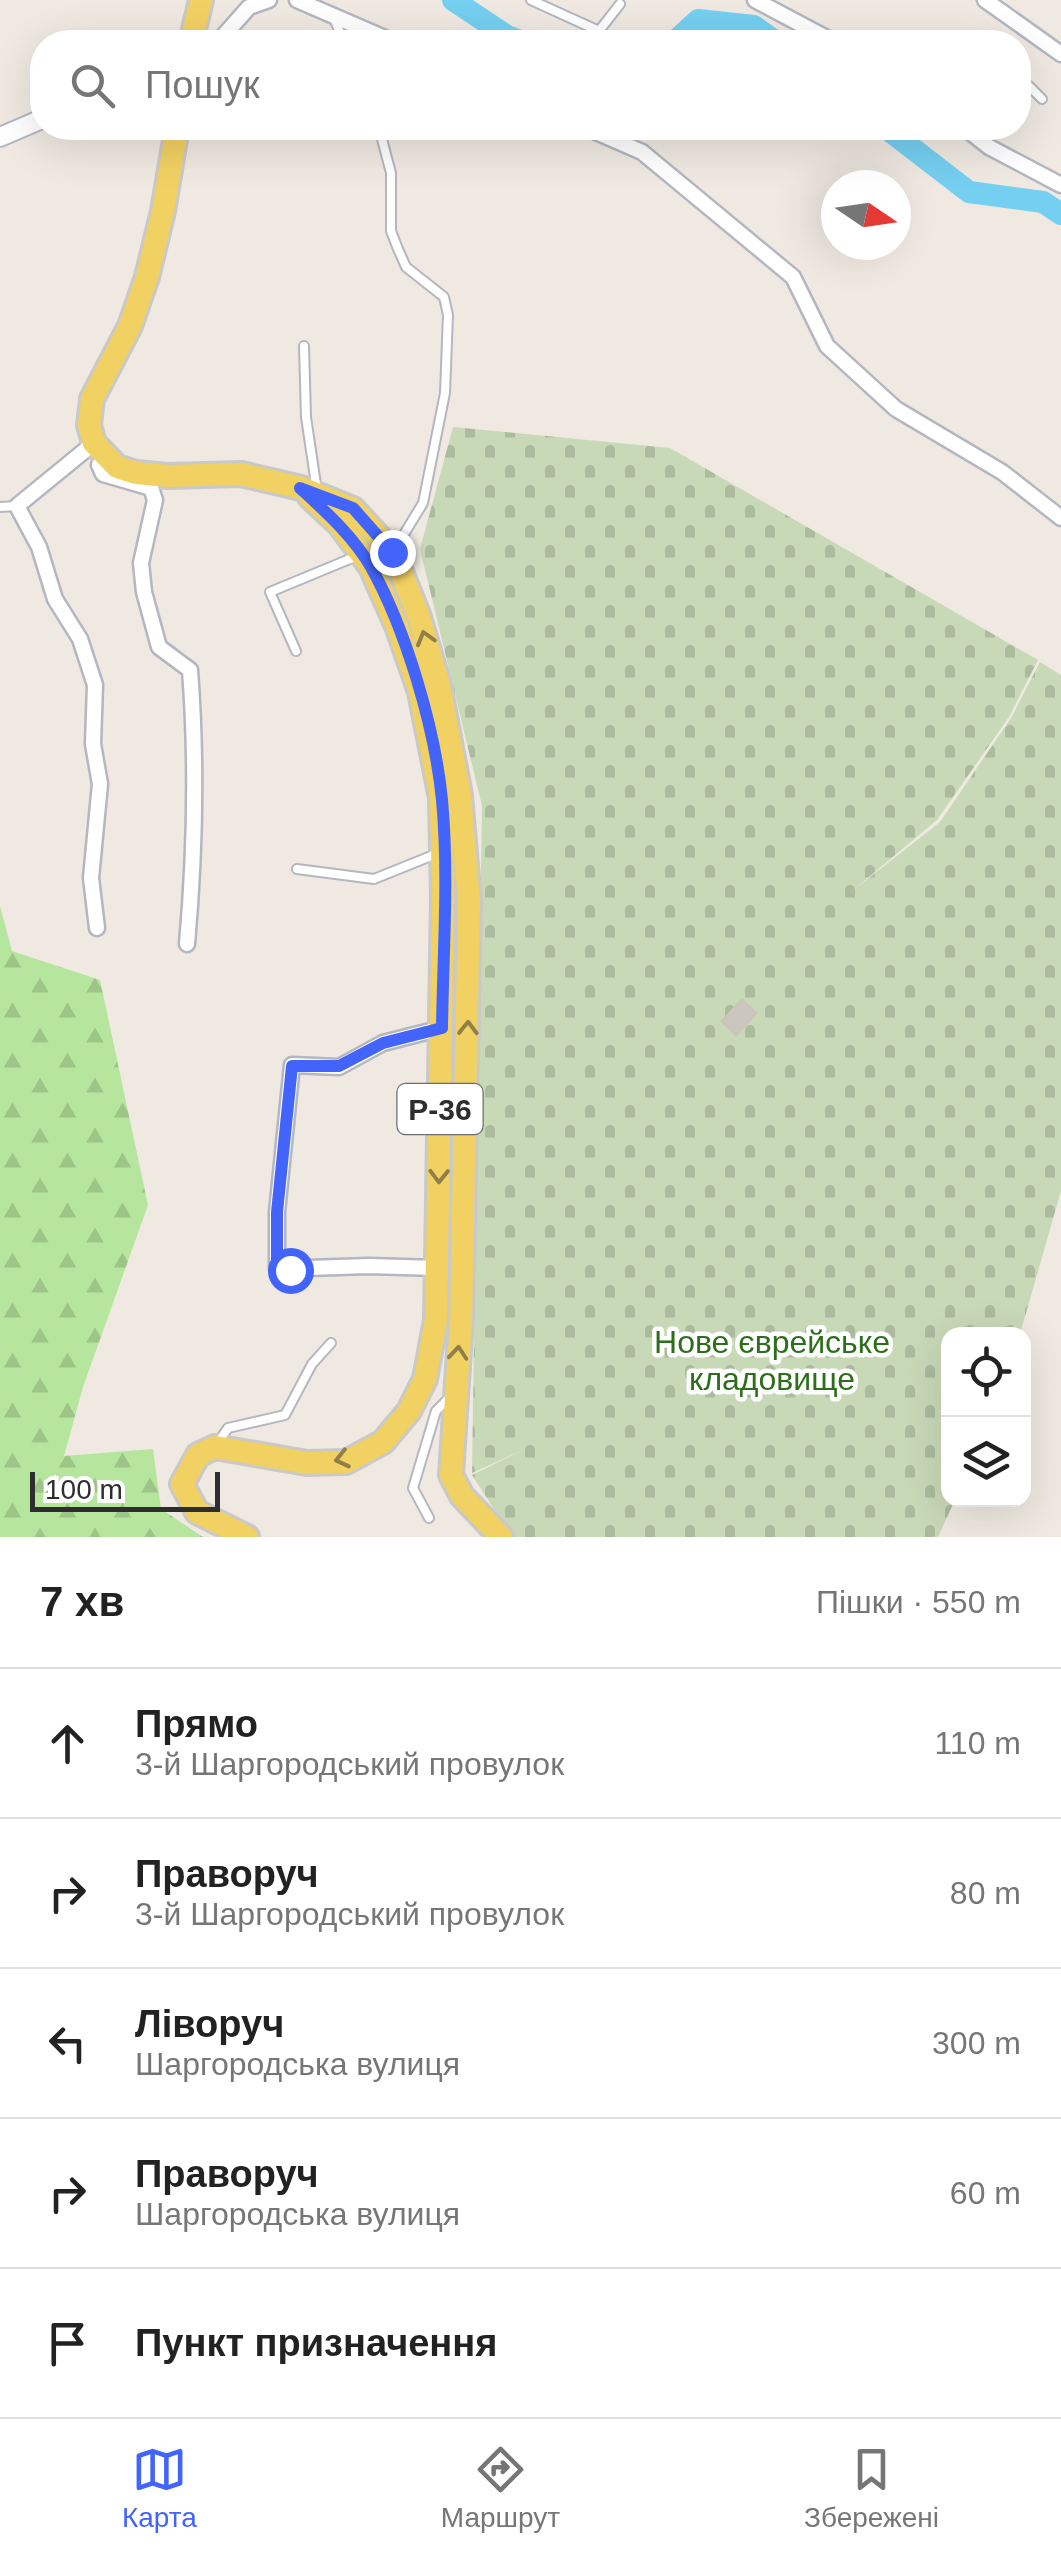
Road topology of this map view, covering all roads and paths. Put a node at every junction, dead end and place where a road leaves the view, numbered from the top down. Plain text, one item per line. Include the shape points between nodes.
1 (201, 0) edge
2 (269, 0) edge
3 (298, 0) edge
4 (531, 0) edge
5 (755, 0) edge
6 (985, 0) edge
7 (620, 4) dead end
8 (334, 16) junction
9 (193, 30) edge
10 (229, 30) edge
11 (339, 30) edge
12 (366, 30) edge
13 (597, 30) edge
14 (600, 30) edge
15 (811, 30) edge
16 (1027, 30) edge
17 (1031, 33) edge
18 (1061, 54) edge
19 (1031, 88) edge
20 (1042, 99) dead end
21 (30, 124) edge
22 (0, 137) edge
23 (174, 140) edge
24 (382, 140) edge
25 (614, 140) edge
26 (980, 140) edge
27 (1061, 185) edge
28 (304, 346) dead end
29 (99, 450) junction
30 (309, 491) junction
31 (17, 506) junction
32 (0, 508) edge
33 (1059, 518) edge
34 (392, 552) junction
35 (361, 554) junction
36 (296, 651) dead end
37 (444, 848) junction
38 (297, 869) dead end
39 (98, 928) dead end
40 (187, 944) dead end
41 (442, 1028) junction
42 (437, 1268) junction
43 (331, 1343) dead end
44 (455, 1393) junction
45 (215, 1448) junction
46 (429, 1518) dead end
47 (247, 1537) edge
48 (500, 1537) edge

1 - 9 main road
2 - 10 street via 249,7
3 - 8 street
4 - 13 lane
5 - 15 street
6 - 16 street
7 - 14 lane
8 - 11 lane
8 - 12 street
17 - 18 street
19 - 20 lane
21 - 22 street
23 - 29 main road via 147,277 92,399 89,425
24 - 34 lane via 391,173 391,230 406,267 444,297 448,315 445,393 423,502
25 - 33 street via 642,152 793,278 828,346 896,409 1002,472
26 - 27 street
28 - 30 lane
29 - 30 main road, Р-36 via 136,473 242,474
29 - 31 street
29 - 40 street via 103,474 151,488 144,592 159,647 190,670 195,775
30 - 34 main road, Р-36 via 353,508
30 - 35 main road, Р-36
31 - 32 lane
31 - 39 street via 95,685 92,744 100,784 90,878
44 -> 34 main road, Р-36 via 467,848 439,685
35 - 36 lane via 270,592
35 - 37 main road, Р-36 via 420,692 442,798
37 - 38 lane via 374,879
37 - 41 main road, Р-36
41 -> 42 main road, Р-36
41 - 42 street via 383,1043 339,1066 292,1066 277,1212 277,1269
42 -> 45 main road, Р-36 via 426,1379 382,1442 346,1462 307,1463
43 - 45 lane via 285,1414 228,1428
44 - 46 lane via 436,1411 413,1488
44 - 48 main road, Р-36 via 451,1475
45 - 47 main road via 198,1455 182,1484 197,1512

